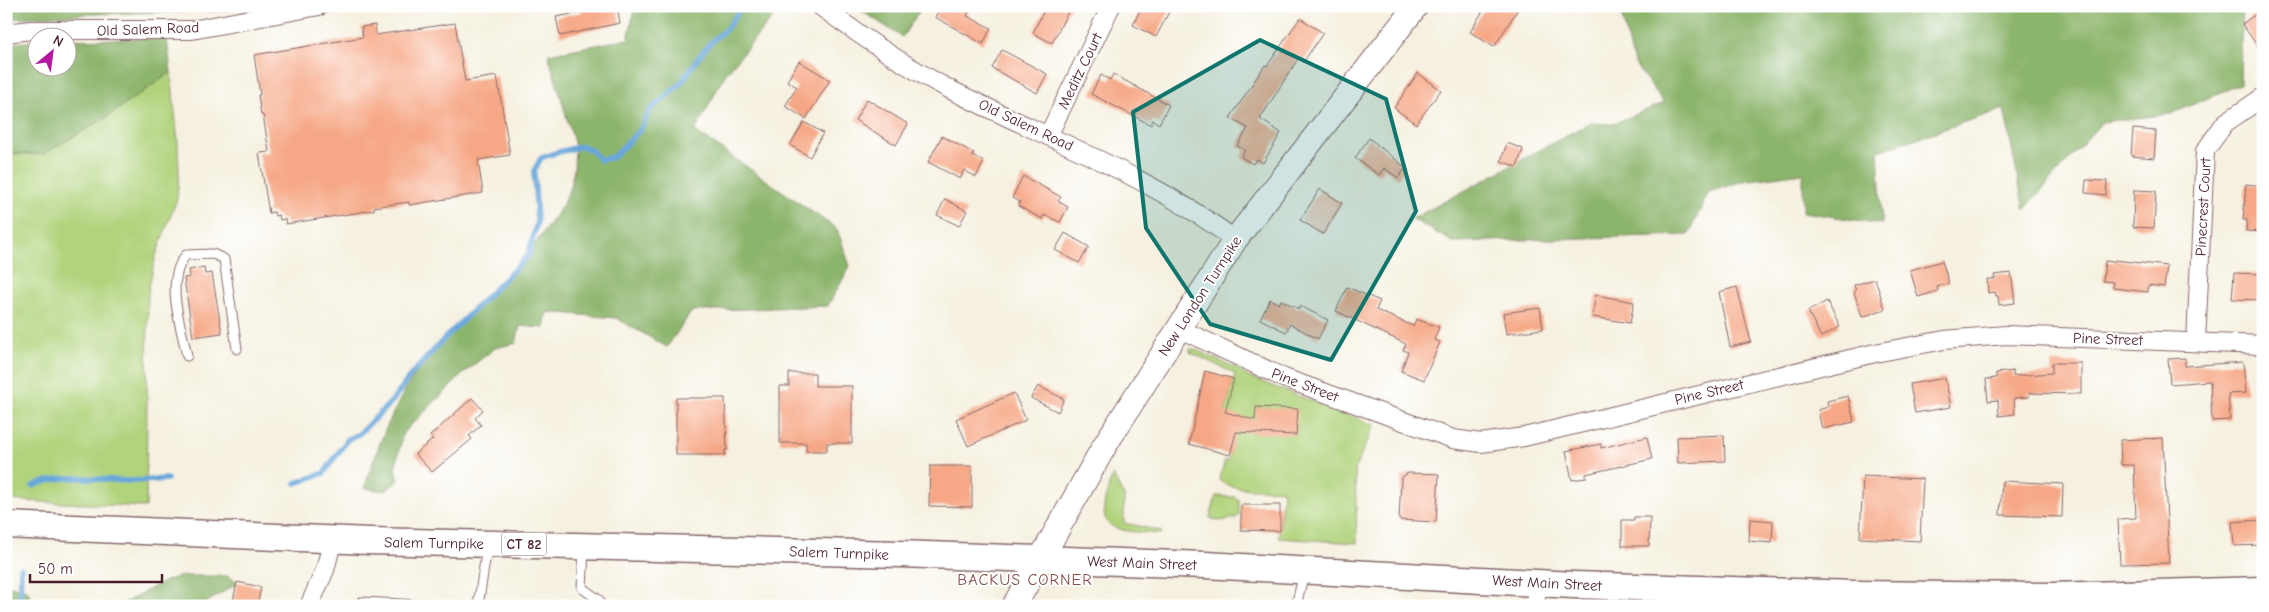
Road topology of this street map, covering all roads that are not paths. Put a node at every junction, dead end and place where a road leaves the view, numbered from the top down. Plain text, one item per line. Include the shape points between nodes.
1 (319, 6) edge
2 (820, 6) edge
3 (1111, 6) edge
4 (1416, 6) edge
5 (6, 33) edge
6 (2263, 96) edge
7 (1048, 136) junction
8 (1235, 240) junction
9 (1178, 328) junction
10 (2196, 342) junction
11 (2263, 345) edge
12 (237, 349) dead end
13 (187, 356) dead end
14 (6, 525) edge
15 (332, 540) junction
16 (488, 544) junction
17 (584, 546) junction
18 (1041, 559) junction
19 (1304, 570) junction
20 (2252, 593) edge
21 (1536, 594) edge
22 (1882, 600) edge
23 (2051, 601) edge
24 (309, 606) edge
25 (361, 606) edge
26 (439, 606) edge
27 (478, 606) edge
28 (599, 606) edge
29 (1014, 606) edge
30 (1296, 606) edge

1 - 5 street, Old Salem Road via 192,30 31,30
2 - 7 street, Old Salem Road via 882,51 950,89
3 - 7 street, Meditz Court
4 - 8 main road, New London Turnpike
6 - 10 street, Pinecrest Court via 2225,123 2205,151
7 - 8 street, Old Salem Road via 1143,181
8 - 9 main road, New London Turnpike
9 - 10 street, Pine Street via 1284,378 1453,439 1480,443 1524,437 1875,353 1944,340 2006,336
9 - 18 main road, New London Turnpike via 1086,478
10 - 11 street, Pine Street
12 - 13 lane via 224,259 213,254 186,255 179,263 175,290
14 - 15 main road, Salem Turnpike / CT 82
15 - 16 main road, Salem Turnpike / CT 82
15 - 24 street via 325,570
16 - 17 main road, Salem Turnpike / CT 82
16 - 27 lane
17 - 18 main road, Salem Turnpike / CT 82
17 - 28 lane via 582,588 599,600
18 - 19 main road, West Main Street / CT 82
18 - 29 main road, New London Turnpike
19 - 21 main road, West Main Street / CT 82
19 - 30 lane
20 - 23 main road, West Main Street / CT 82
21 - 22 main road, West Main Street / CT 82
22 - 23 main road, West Main Street / CT 82
25 - 26 lane via 362,602

